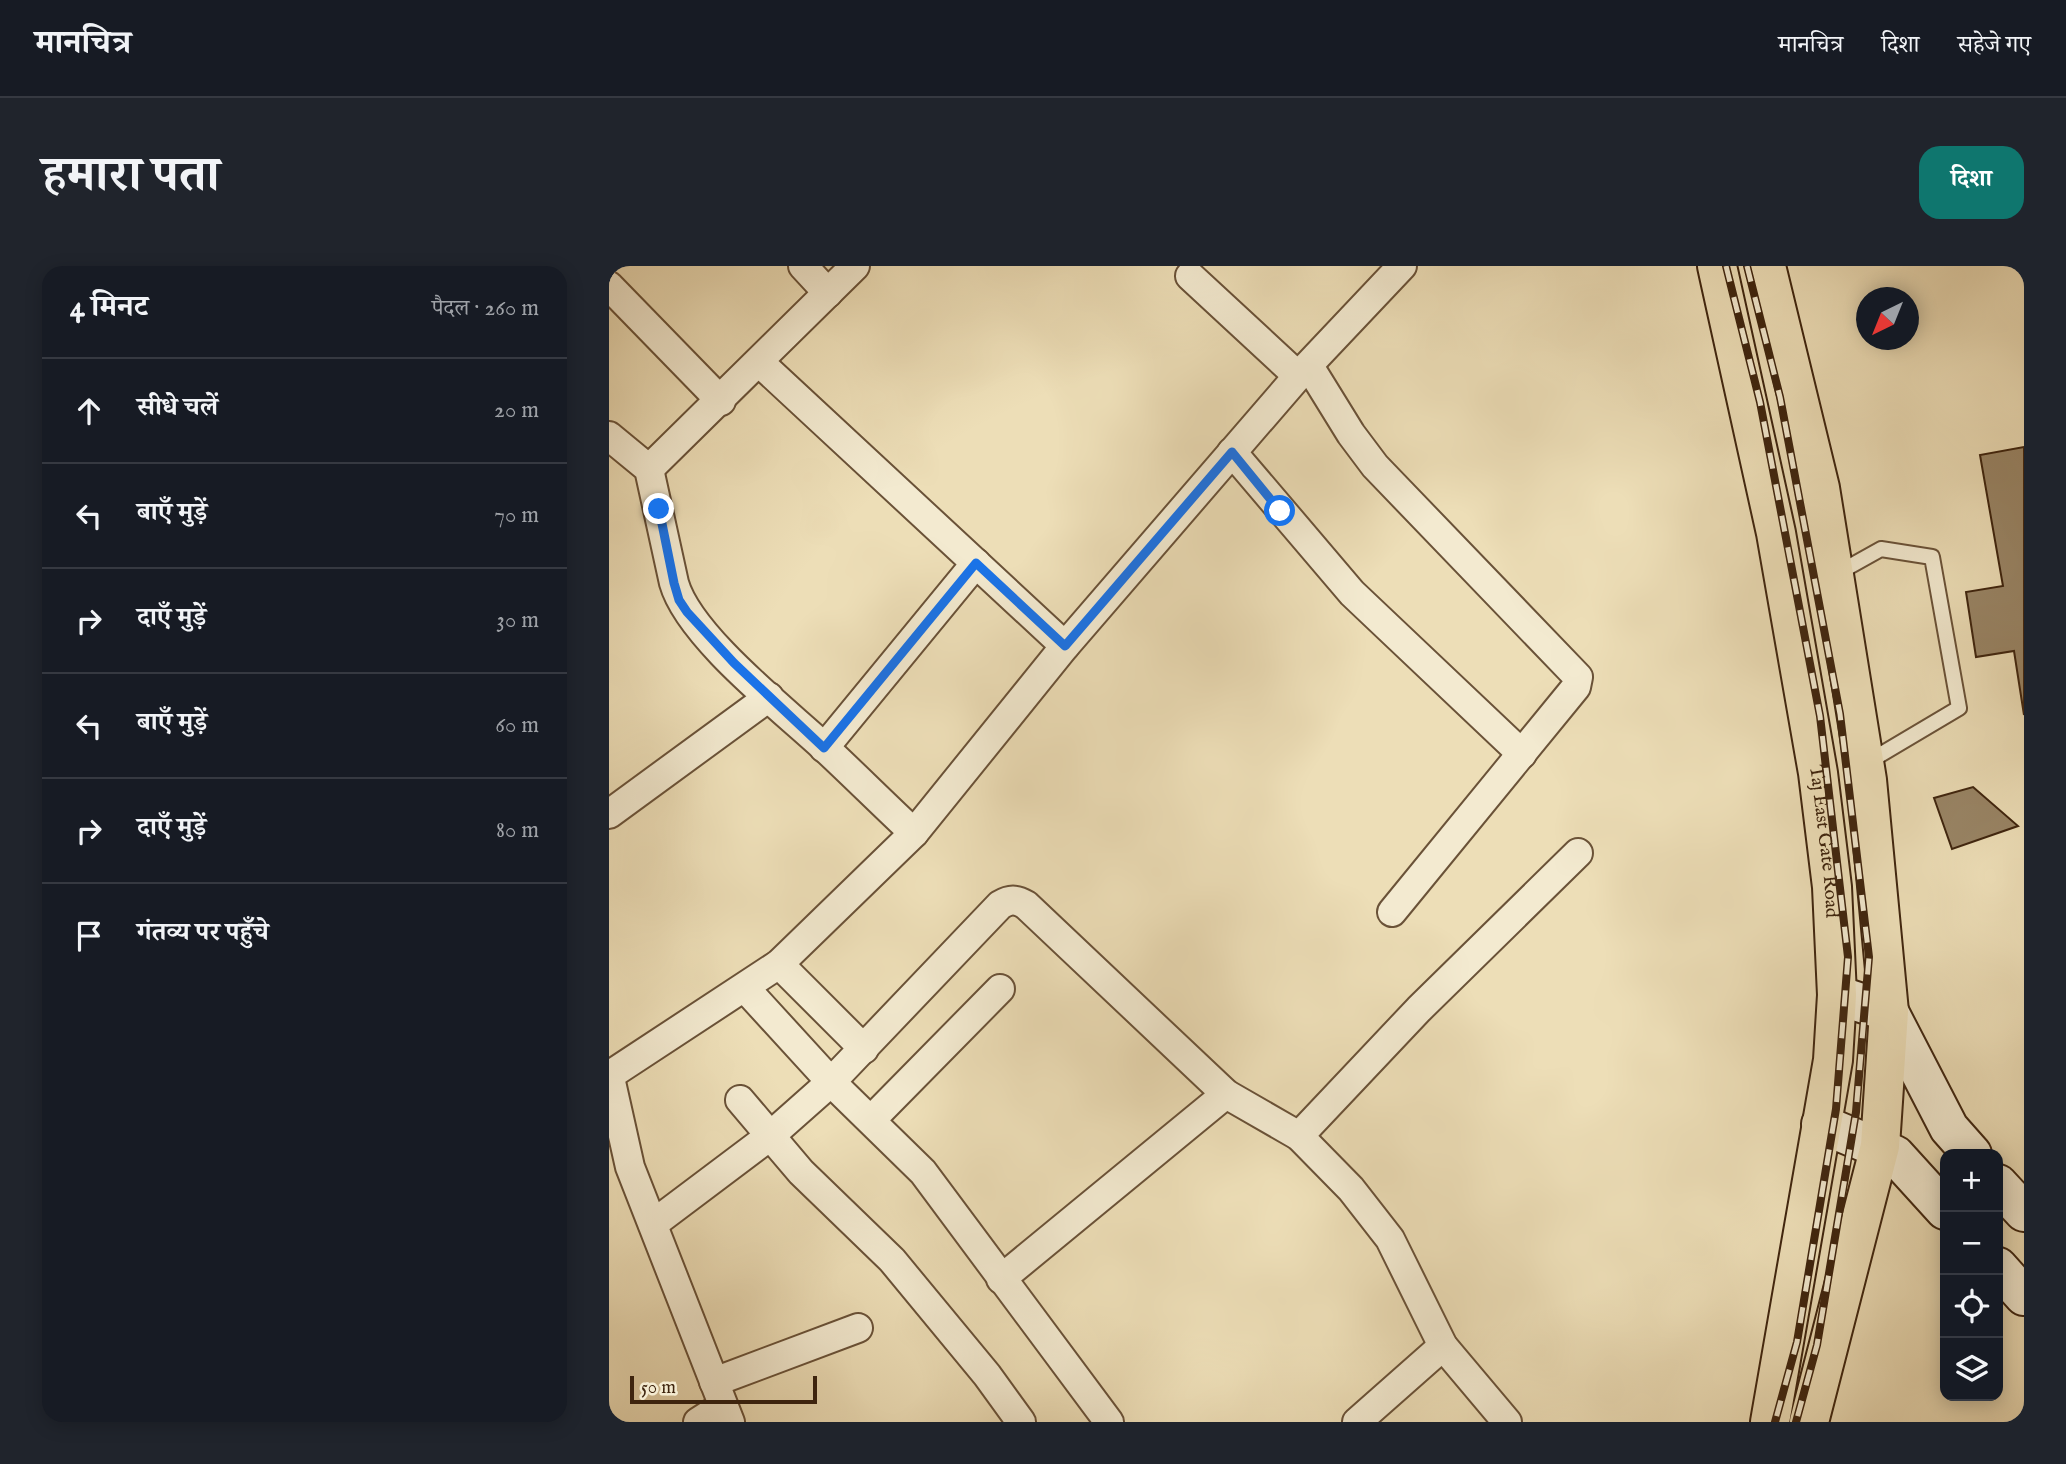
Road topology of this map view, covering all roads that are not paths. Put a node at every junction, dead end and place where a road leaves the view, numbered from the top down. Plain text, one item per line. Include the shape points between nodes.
1 (803, 266) edge
2 (855, 266) edge
3 (1402, 266) edge
4 (1717, 266) edge
5 (1766, 266) edge
6 (1190, 276) dead end
7 (609, 286) edge
8 (828, 293) junction
9 (759, 362) junction
10 (1303, 371) junction
11 (721, 401) junction
12 (609, 436) edge
13 (1232, 452) junction
14 (649, 469) junction
15 (976, 563) junction
16 (1833, 575) junction
17 (1065, 646) junction
18 (769, 697) junction
19 (824, 748) junction
20 (1522, 754) junction
21 (1864, 765) junction
22 (609, 814) edge
23 (914, 834) junction
24 (1577, 853) dead end
25 (1392, 912) dead end
26 (779, 964) junction
27 (745, 988) junction
28 (1000, 989) dead end
29 (1837, 995) junction
30 (1889, 1012) junction
31 (864, 1049) junction
32 (610, 1074) edge
33 (831, 1082) junction
34 (1226, 1094) junction
35 (740, 1100) dead end
36 (872, 1119) junction
37 (1821, 1124) junction
38 (770, 1136) junction
39 (1299, 1136) junction
40 (1880, 1146) junction
41 (1968, 1149) edge
42 (620, 1172) edge
43 (2003, 1189) edge
44 (1940, 1204) edge
45 (2024, 1212) edge
46 (653, 1224) junction
47 (2003, 1273) edge
48 (1001, 1279) junction
49 (2024, 1296) edge
50 (858, 1328) dead end
51 (1443, 1346) junction
52 (723, 1403) edge
53 (698, 1422) edge
54 (1021, 1422) edge
55 (1109, 1422) edge
56 (1357, 1422) edge
57 (1507, 1422) edge
58 (1770, 1422) edge
59 (1809, 1422) edge

1 - 8 street
2 - 8 street
3 - 10 street
4 - 29 main road, Taj East Gate Road via 1776,533 1818,773 1832,887
5 - 16 main road via 1819,488
6 - 10 street
7 - 11 street
8 - 9 street
9 - 11 street
9 - 15 street
10 - 13 street
10 - 20 street via 1375,466 1577,672 1576,687
11 - 14 street
12 - 14 street
13 - 17 street
13 - 20 street via 1352,593
14 - 18 street via 679,600
15 - 17 street
15 - 19 street
16 - 21 main road
16 - 21 lane via 1881,549 1933,557 1959,708
17 - 23 street
18 - 19 street
18 - 22 street
19 - 23 street
20 - 25 street
21 - 30 main road
23 - 26 street
24 - 39 street
26 - 27 street
26 - 31 street
27 - 32 street
27 - 33 street
28 - 36 street
29 - 30 main road
29 - 37 main road, Taj East Gate Road via 1833,1060
30 - 40 main road
30 - 41 main road via 1949,1128
31 - 33 street
31 - 34 street via 1000,905 1018,900
32 - 42 street
33 - 36 street
33 - 38 street
34 - 39 street
34 - 48 street
35 - 38 street
36 - 48 street via 923,1172
37 - 40 main road
37 - 58 main road, Taj East Gate Road
38 - 46 street
38 - 54 street via 800,1172 892,1260
39 - 51 street via 1351,1189 1389,1239
40 - 44 main road via 1895,1155
40 - 59 main road
42 - 46 street
43 - 45 main road
46 - 52 street
47 - 49 main road
48 - 55 street
50 - 52 street
51 - 56 street
51 - 57 street
52 - 53 street

